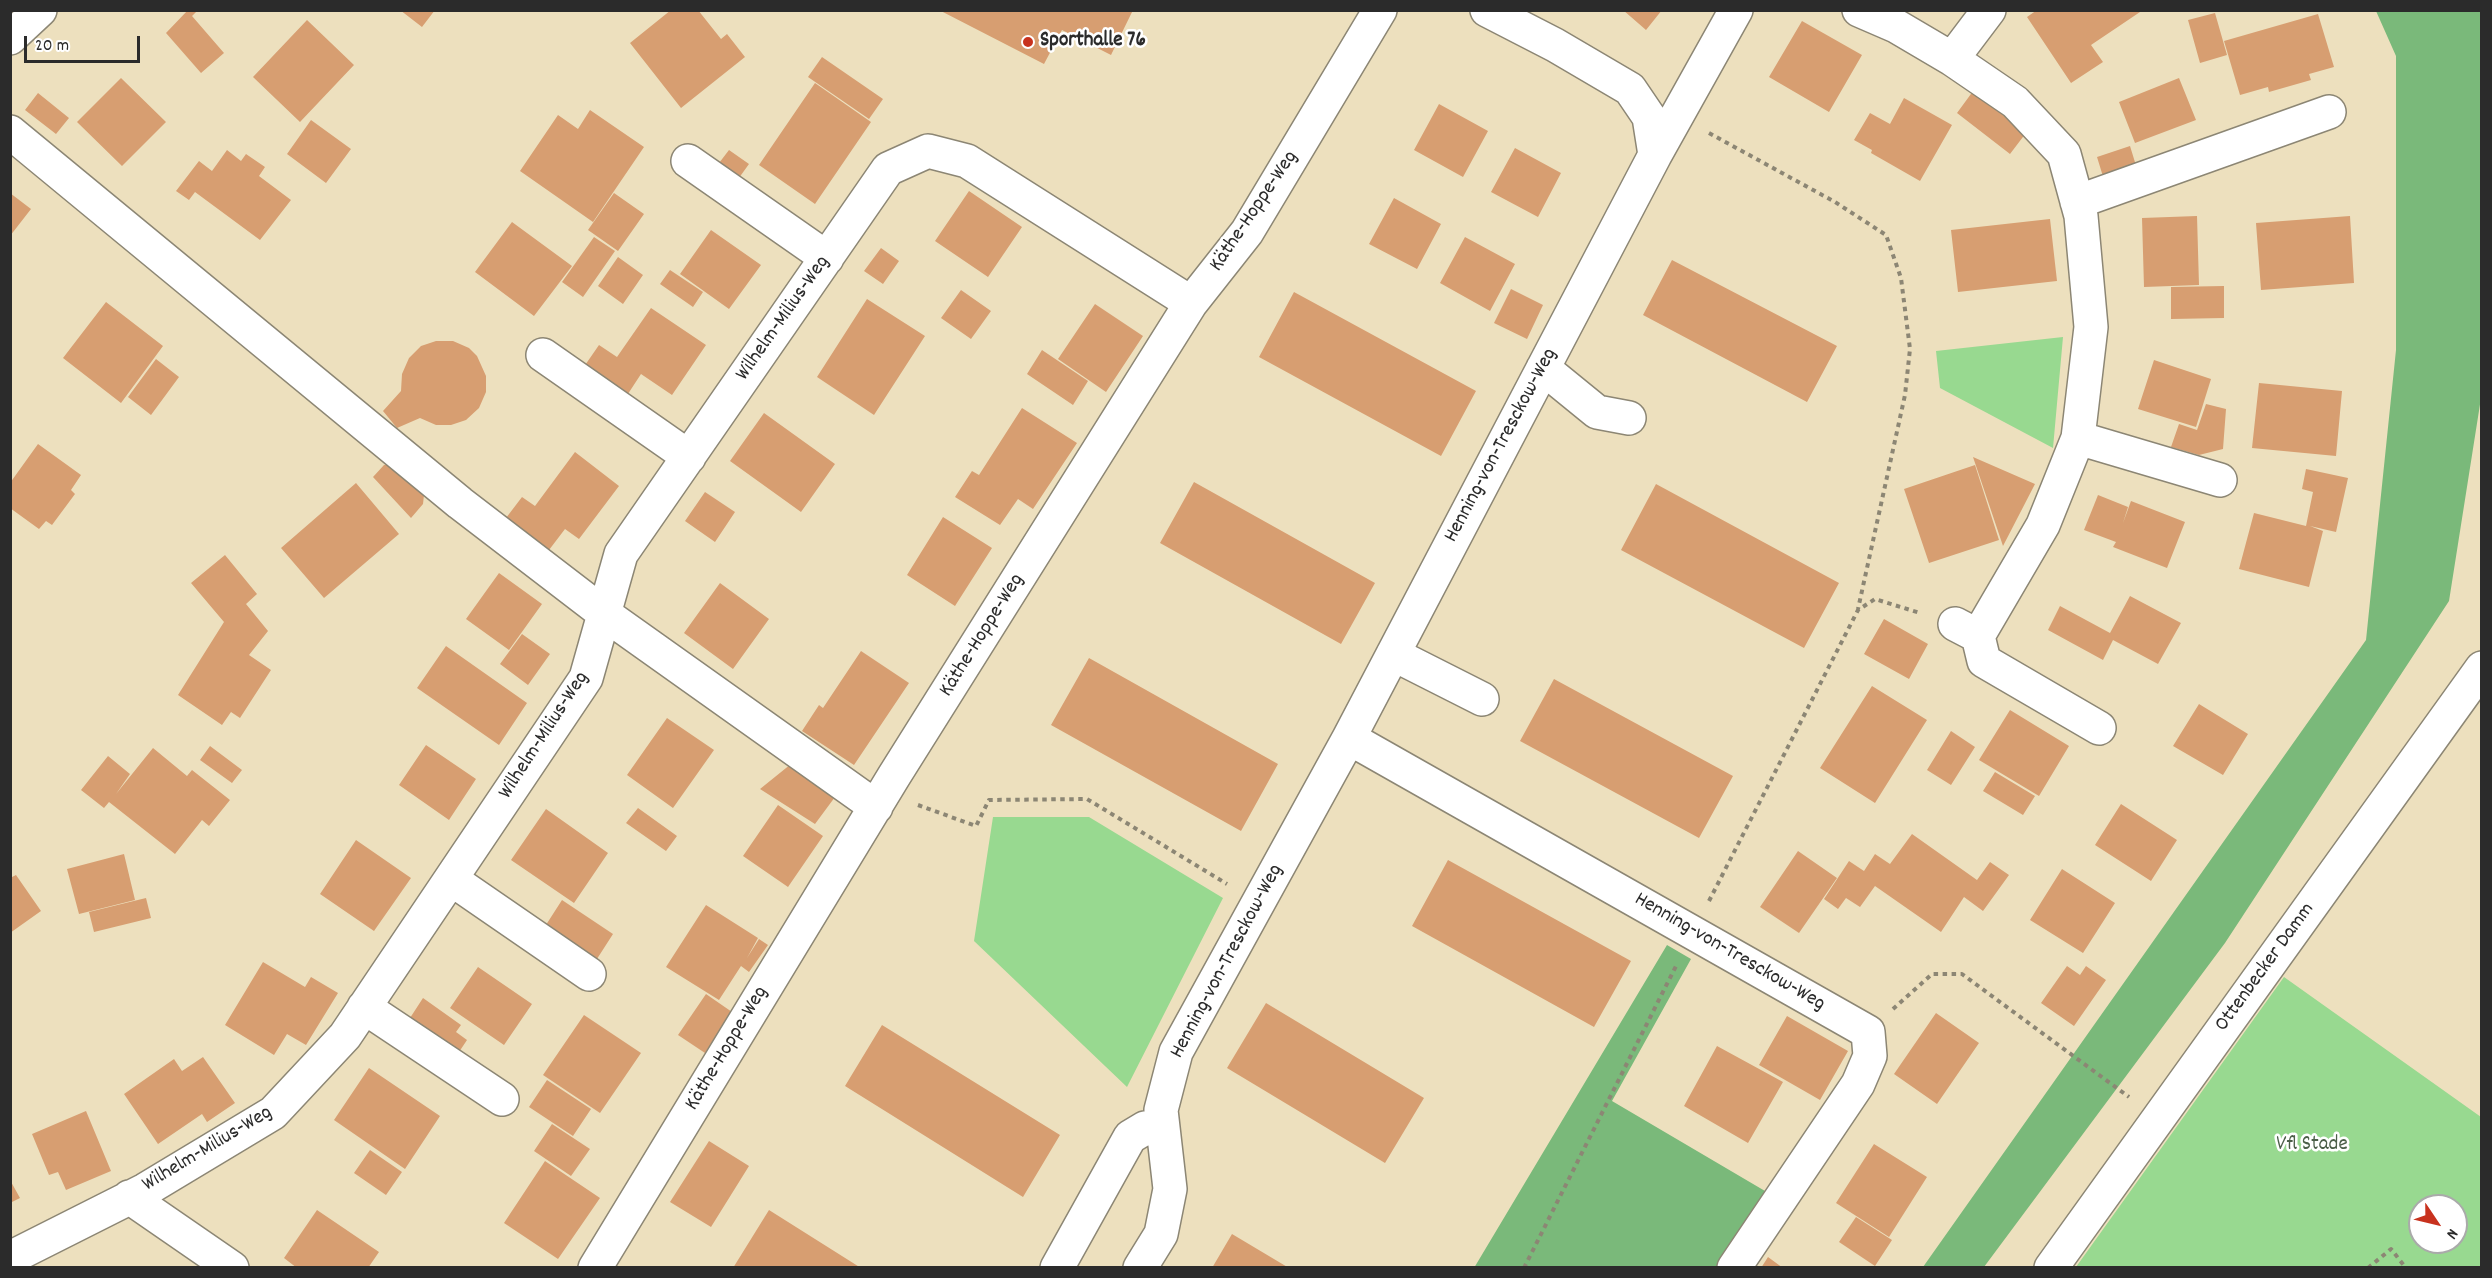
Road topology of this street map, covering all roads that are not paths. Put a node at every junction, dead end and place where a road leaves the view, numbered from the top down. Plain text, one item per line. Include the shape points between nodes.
1 (40, 10) edge
2 (1380, 10) edge
3 (1486, 10) edge
4 (1736, 10) edge
5 (1859, 10) edge
6 (1989, 10) edge
7 (10, 38) edge
8 (1952, 59) junction
9 (2329, 112) dead end
10 (10, 132) edge
11 (1655, 155) junction
12 (688, 161) dead end
13 (2077, 202) junction
14 (827, 258) junction
15 (1191, 303) junction
16 (543, 355) dead end
17 (1543, 368) junction
18 (1629, 418) dead end
19 (2078, 438) junction
20 (689, 457) junction
21 (2220, 480) dead end
22 (606, 615) junction
23 (1393, 654) junction
24 (2481, 668) edge
25 (1482, 699) dead end
26 (2099, 728) dead end
27 (1350, 738) junction
28 (880, 800) junction
29 (451, 879) junction
30 (590, 974) dead end
31 (364, 1007) junction
32 (502, 1099) dead end
33 (1162, 1125) junction
34 (129, 1197) junction
35 (10, 1258) edge
36 (232, 1268) edge
37 (595, 1268) edge
38 (1057, 1268) edge
39 (1140, 1268) edge
40 (1734, 1268) edge
41 (2050, 1268) edge

1 - 7 street
2 - 15 street, Käthe-Hoppe-Weg via 1247,232
3 - 11 street via 1630,89 1649,117
4 - 11 street, Henning-von-Tresckow-Weg
5 - 8 street via 1896,26
6 - 8 street
8 - 13 street via 2015,102 2064,154
9 - 13 street
10 - 22 street via 460,503
11 - 17 street, Henning-von-Tresckow-Weg
12 - 14 street
13 - 19 street via 2091,327
14 - 15 street, Wilhelm-Milius-Weg via 888,169 928,152 967,161
14 - 20 street, Wilhelm-Milius-Weg
15 - 28 street, Käthe-Hoppe-Weg
16 - 20 street
17 - 18 street via 1597,412
17 - 23 street, Henning-von-Tresckow-Weg
19 - 21 street
19 - 26 street via 2043,525 1966,630 1984,662
20 - 22 street, Wilhelm-Milius-Weg via 621,554
22 - 28 street
22 - 29 street, Wilhelm-Milius-Weg via 586,678
23 - 25 street
23 - 27 street, Henning-von-Tresckow-Weg
24 - 41 street, Ottenbecker Damm
27 - 33 street, Henning-von-Tresckow-Weg via 1176,1052 1161,1110
27 - 40 street, Henning-von-Tresckow-Weg via 1868,1032 1870,1056 1858,1084
28 - 37 street, Käthe-Hoppe-Weg
29 - 30 street
29 - 31 street, Wilhelm-Milius-Weg
31 - 32 street
31 - 34 street, Wilhelm-Milius-Weg via 345,1036 273,1113
33 - 38 street via 1144,1128 1131,1137
33 - 39 street, Henning-von-Tresckow-Weg via 1170,1189 1161,1233
34 - 35 street, Wilhelm-Milius-Weg
34 - 36 street

